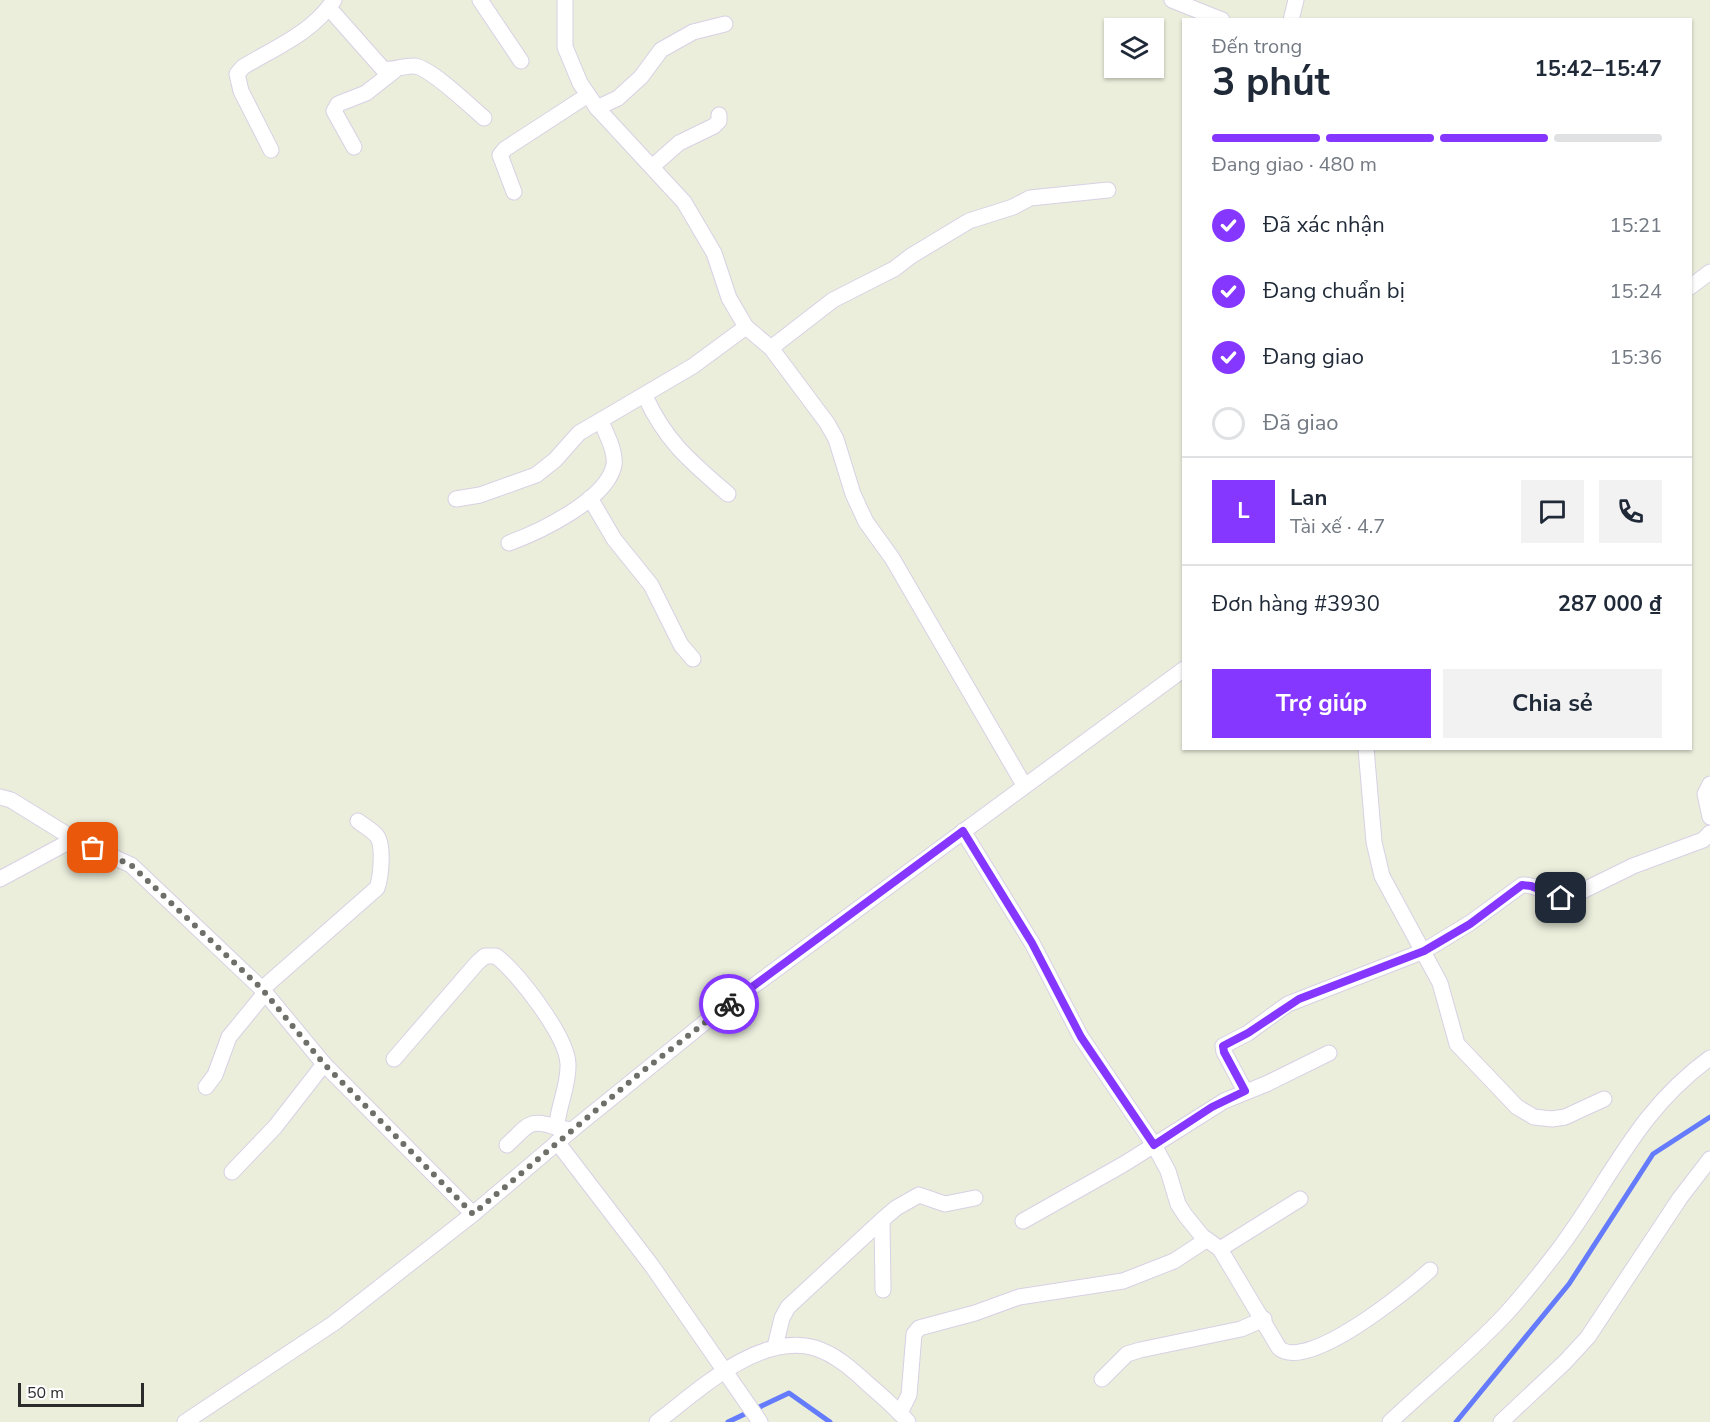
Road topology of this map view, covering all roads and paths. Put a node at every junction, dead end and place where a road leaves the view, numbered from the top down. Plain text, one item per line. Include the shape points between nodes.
1 (480, 0) edge
2 (566, 0) edge
3 (1172, 0) edge
4 (1296, 0) edge
5 (331, 4) edge
6 (1217, 18) edge
7 (1292, 18) edge
8 (725, 24) dead end
9 (521, 61) dead end
10 (394, 71) junction
11 (592, 101) junction
12 (719, 115) dead end
13 (484, 118) dead end
14 (354, 147) dead end
15 (270, 150) dead end
16 (653, 166) junction
17 (1108, 190) dead end
18 (514, 192) dead end
19 (1710, 272) edge
20 (1692, 286) edge
21 (746, 327) junction
22 (771, 348) junction
23 (645, 396) junction
24 (601, 421) junction
25 (728, 494) dead end
26 (590, 498) junction
27 (456, 499) dead end
28 (509, 543) dead end
29 (693, 659) dead end
30 (1182, 670) edge
31 (1366, 750) edge
32 (1710, 784) edge
33 (1024, 785) junction
34 (0, 797) edge
35 (1710, 818) edge
36 (358, 821) dead end
37 (963, 831) junction
38 (1710, 833) edge
39 (74, 839) junction
40 (0, 879) edge
41 (1424, 951) junction
42 (264, 991) junction
43 (1329, 1053) dead end
44 (1710, 1058) edge
45 (394, 1059) dead end
46 (324, 1064) junction
47 (206, 1087) dead end
48 (1245, 1091) junction
49 (1604, 1099) dead end
50 (562, 1134) junction
51 (507, 1145) dead end
52 (1154, 1145) junction
53 (1710, 1159) edge
54 (232, 1172) dead end
55 (975, 1198) dead end
56 (1300, 1199) dead end
57 (473, 1214) junction
58 (882, 1220) junction
59 (1023, 1221) dead end
60 (1206, 1240) junction
61 (1220, 1249) junction
62 (1430, 1270) dead end
63 (883, 1290) dead end
64 (1264, 1319) junction
65 (775, 1347) junction
66 (728, 1374) junction
67 (1102, 1379) dead end
68 (904, 1417) edge
69 (185, 1422) edge
70 (657, 1422) edge
71 (760, 1422) edge
72 (1390, 1422) edge
73 (1500, 1422) edge

1 - 9 street
2 - 11 street via 565,47 571,66
3 - 6 street
4 - 7 street
5 - 10 street via 382,69
5 - 15 street via 317,22 237,74 241,91
8 - 11 street via 693,32 661,50 641,77 618,98
10 - 13 street via 418,66
10 - 14 street via 366,93 338,104 334,111
11 - 16 street
11 - 18 street via 505,149 500,155
12 - 16 street via 714,126 679,143
16 - 21 street via 698,224 714,253 729,298
17 - 22 street via 1030,198 969,221 894,269 833,300
19 - 20 street
21 - 22 street
21 - 23 street via 721,348
22 - 33 street via 836,439 866,522 892,558
23 - 24 street
23 - 25 street via 671,441
24 - 26 street via 614,467
24 - 27 street via 579,433 536,475 488,493
26 - 28 street via 569,515
26 - 29 street via 614,539 651,585 681,645
30 - 33 street
31 - 41 street via 1376,858
32 - 35 street via 1705,794
33 - 37 street
34 - 39 street
36 - 42 street via 379,840 381,868 377,888
37 - 50 street via 714,1015
37 - 52 street via 1032,943 1081,1037
38 - 41 street via 1703,840 1641,862 1568,898 1522,885 1470,924
39 - 40 street
39 - 42 street via 131,865
41 - 48 street via 1299,999 1225,1044 1224,1052
41 - 49 street via 1440,982 1457,1044 1517,1107 1534,1117 1552,1119
42 - 46 street
42 - 47 street via 229,1037 215,1075
43 - 48 street
44 - 72 street via 1672,1089 1639,1128 1583,1215 1514,1305
45 - 50 street via 477,963 485,956 496,956 542,1008 568,1059 557,1119
46 - 54 street via 275,1127
46 - 57 street
48 - 52 street via 1212,1107
50 - 51 street via 539,1122 532,1123
50 - 57 street
50 - 66 street
52 - 59 street
52 - 60 street via 1185,1215
53 - 73 street via 1588,1337
55 - 58 street via 945,1204 919,1195
56 - 61 street
57 - 69 street via 334,1323
58 - 63 street
58 - 65 street via 788,1307
60 - 61 street
60 - 68 street via 1156,1270 1123,1281 1019,1297 919,1328 914,1334
61 - 64 street
62 - 64 street via 1354,1329 1298,1353 1279,1348
64 - 67 street via 1241,1329 1127,1354
65 - 66 street
65 - 68 street via 796,1345 825,1352 846,1365
66 - 70 street
66 - 71 street

